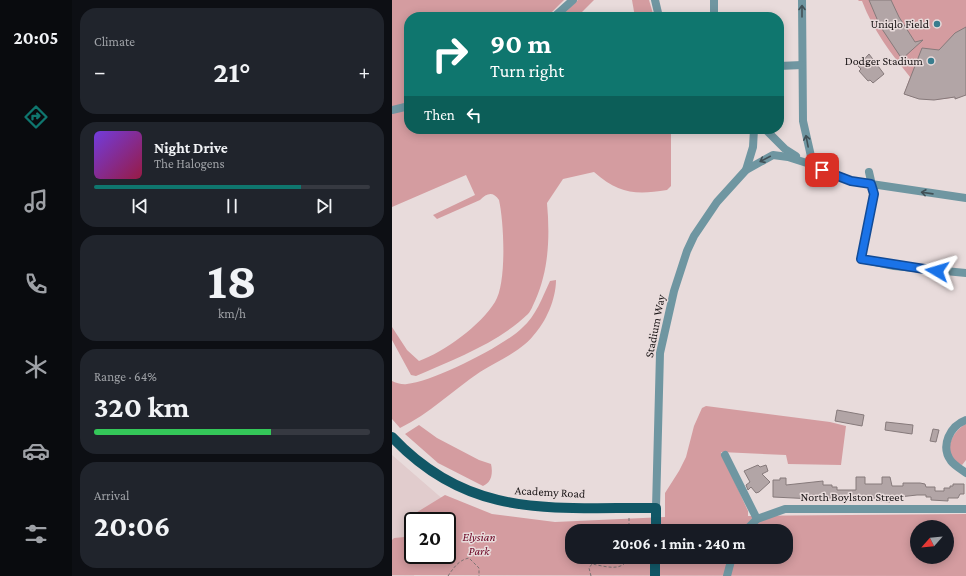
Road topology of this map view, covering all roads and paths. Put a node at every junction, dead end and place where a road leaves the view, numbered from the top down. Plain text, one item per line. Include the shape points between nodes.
1 (573, 0) edge
2 (655, 0) edge
3 (714, 0) edge
4 (802, 0) edge
5 (560, 12) edge
6 (658, 12) edge
7 (714, 12) edge
8 (802, 65) junction
9 (784, 66) edge
10 (404, 107) edge
11 (392, 110) edge
12 (754, 134) edge
13 (770, 134) edge
14 (813, 165) junction
15 (746, 170) junction
16 (869, 172) dead end
17 (871, 184) junction
18 (966, 198) edge
19 (966, 273) edge
20 (966, 420) edge
21 (392, 437) edge
22 (725, 455) dead end
23 (966, 473) edge
24 (630, 508) junction
25 (656, 508) junction
26 (966, 509) edge
27 (757, 519) junction
28 (629, 524) edge
29 (656, 524) edge
30 (752, 524) edge
31 (592, 564) edge
32 (592, 564) edge
33 (625, 564) edge
34 (656, 564) edge
35 (730, 564) edge
36 (448, 576) edge
37 (479, 576) edge
38 (591, 576) edge
39 (655, 576) edge
40 (727, 576) edge

1 - 5 street
2 - 6 street
3 - 7 street
8 -> 4 street
8 - 9 street
14 -> 8 street via 803,121
10 - 11 street
12 - 15 street, Stadium Way via 753,147
13 - 14 street via 785,149
14 -> 15 street, Stadium Way via 788,157 773,156
14 - 17 street via 851,181
15 - 25 street, Stadium Way via 717,202 694,236 674,291 660,353
16 - 17 street
18 -> 17 street
17 - 19 street via 874,194 861,259 894,266
20 - 23 street via 956,426 947,438 946,444 952,463
21 - 24 main road, Academy Road via 414,459 458,487 477,495 532,506
22 - 27 street
24 - 25 main road, Academy Road
24 - 28 path
25 - 29 main road
26 - 27 street, North Boylston Street via 785,508
27 - 30 street, North Boylston Street
31 - 33 path
32 - 38 path via 589,568
34 - 39 main road
35 - 40 street
36 - 37 path via 454,567 469,558 479,568

